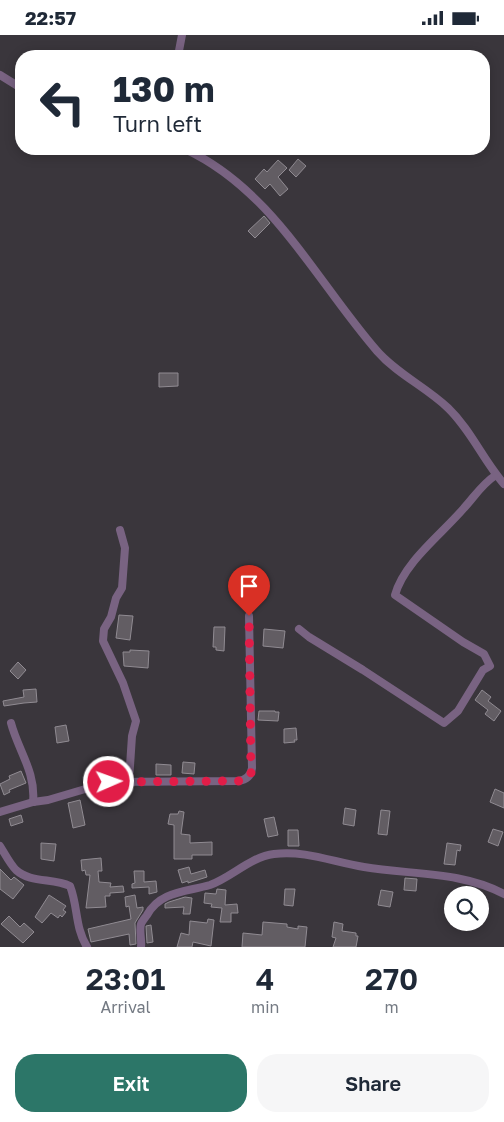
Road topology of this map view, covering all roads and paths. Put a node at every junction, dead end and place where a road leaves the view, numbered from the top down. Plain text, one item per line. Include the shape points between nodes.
1 (182, 35) edge
2 (179, 50) edge
3 (0, 75) edge
4 (15, 84) edge
5 (197, 155) edge
6 (496, 475) junction
7 (504, 484) edge
8 (120, 530) dead end
9 (249, 616) dead end
10 (299, 629) dead end
11 (12, 723) dead end
12 (130, 781) junction
13 (33, 801) junction
14 (0, 812) edge
15 (0, 847) edge
16 (504, 894) edge
17 (87, 947) edge
18 (141, 947) edge

1 - 2 street
3 - 4 street
5 - 6 street via 233,178 268,211 378,352 449,409 471,435
6 - 7 street
6 - 10 street via 476,491 398,583 396,595 484,654 490,665 483,670 458,711 444,723
8 - 12 street via 125,547 122,588 104,629 103,641 136,721
9 - 12 street via 251,774 243,781
11 - 13 street via 32,775
12 - 13 street via 109,782 48,800
13 - 14 street
15 - 17 street via 16,870 28,877 70,886 80,937
16 - 18 street via 457,878 363,867 306,853 274,854 255,860 210,885 159,900 141,924

